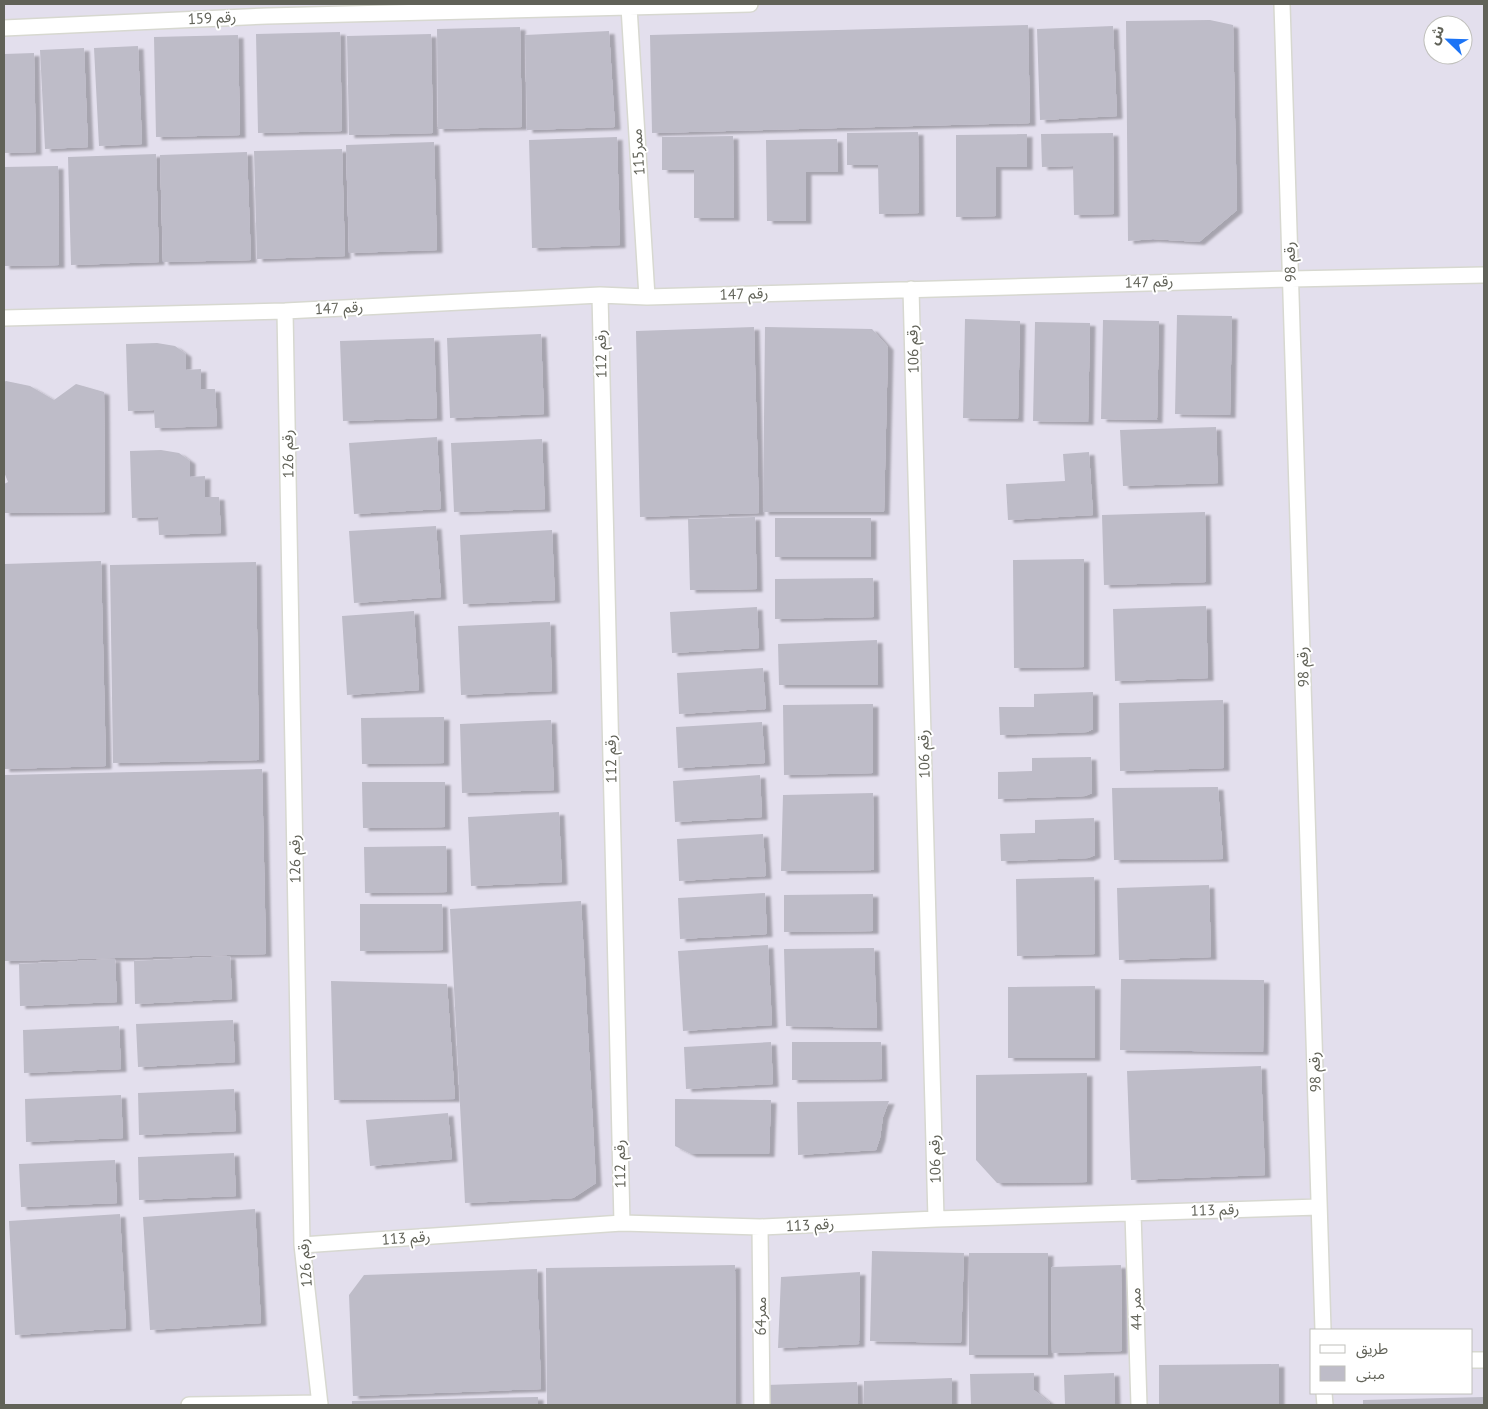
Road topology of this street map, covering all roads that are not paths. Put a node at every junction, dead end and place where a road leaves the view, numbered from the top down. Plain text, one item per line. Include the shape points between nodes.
1 (750, 4) edge
2 (1282, 4) edge
3 (589, 6) edge
4 (629, 6) junction
5 (267, 10) edge
6 (4, 28) edge
7 (1484, 275) edge
8 (1291, 278) junction
9 (912, 289) junction
10 (600, 295) junction
11 (647, 297) junction
12 (285, 311) junction
13 (4, 318) edge
14 (1319, 1207) junction
15 (1133, 1213) junction
16 (936, 1220) junction
17 (622, 1223) junction
18 (760, 1227) junction
19 (302, 1245) junction
20 (1322, 1329) edge
21 (320, 1404) edge
22 (189, 1405) edge
23 (762, 1405) edge
24 (1139, 1405) edge

1 - 4 street, رقم 159
2 - 8 street, رقم 98
3 - 4 street, رقم 159
3 - 5 street, رقم 159
4 - 11 street, ممر115
5 - 6 street, رقم 159
7 - 8 street, رقم 147
8 - 9 street, رقم 147
8 - 14 street, رقم 98
9 - 11 street, رقم 147
9 - 16 street, رقم 106
10 - 11 street, رقم 147
10 - 12 street, رقم 147
10 - 17 street, رقم 112
12 - 13 street, رقم 147
12 - 19 street, رقم 126
14 - 15 street, رقم 113
14 - 20 street, رقم 98
15 - 16 street, رقم 113
15 - 24 street, ممر 44
16 - 18 street, رقم 113
17 - 18 street, رقم 113
17 - 19 street, رقم 113
18 - 23 street, ممر64
19 - 21 street, رقم 126
21 - 22 street

